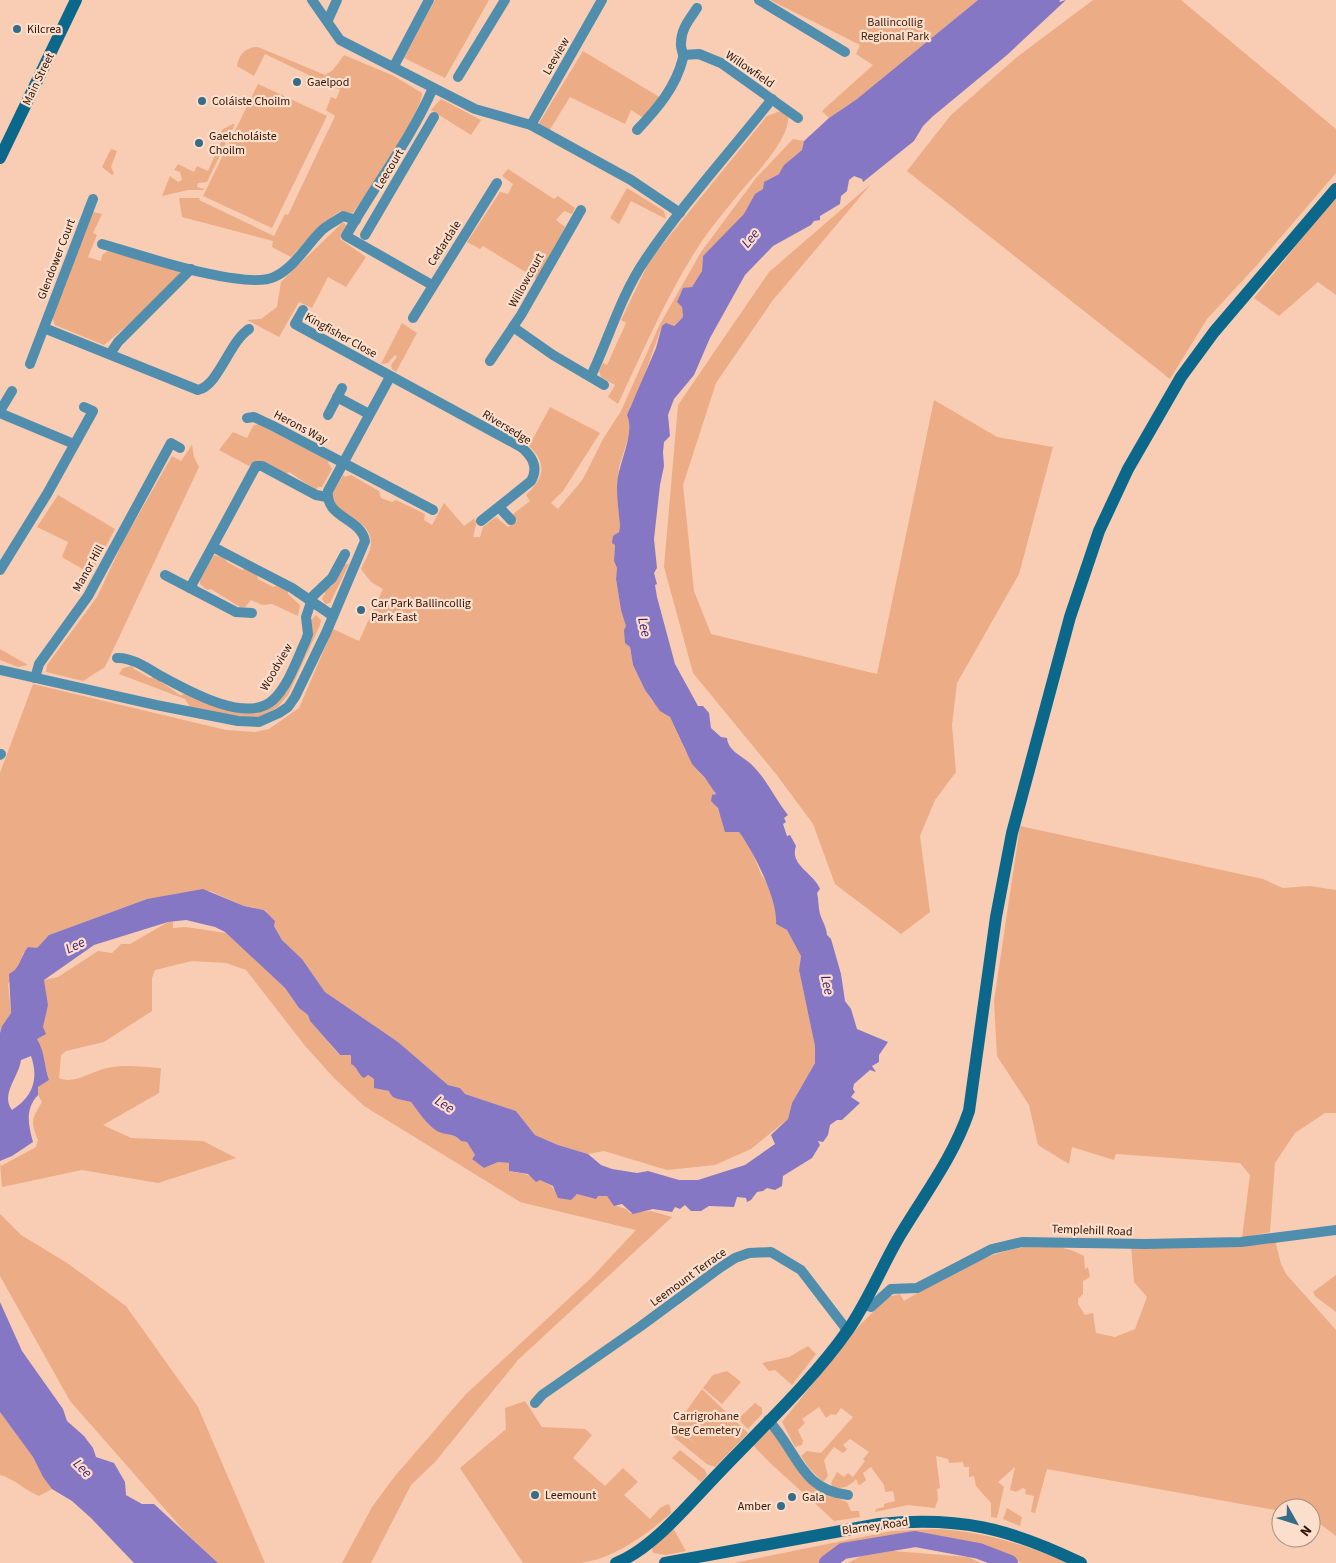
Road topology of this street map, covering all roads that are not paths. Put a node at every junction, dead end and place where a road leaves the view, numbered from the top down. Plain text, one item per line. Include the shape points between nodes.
1 (76, 0) edge
2 (312, 0) edge
3 (337, 0) edge
4 (429, 0) edge
5 (505, 0) edge
6 (602, 0) edge
7 (759, 0) edge
8 (697, 8) dead end
9 (328, 20) junction
10 (845, 52) dead end
11 (684, 55) junction
12 (394, 66) junction
13 (458, 77) dead end
14 (433, 88) junction
15 (772, 99) junction
16 (434, 117) dead end
17 (798, 118) dead end
18 (531, 125) junction
19 (637, 130) dead end
20 (1, 154) edge
21 (390, 166) junction
22 (401, 173) junction
23 (497, 183) dead end
24 (1336, 189) edge
25 (93, 199) dead end
26 (581, 210) dead end
27 (680, 213) junction
28 (356, 220) junction
29 (365, 235) dead end
30 (102, 244) dead end
31 (191, 269) junction
32 (432, 285) junction
33 (303, 310) dead end
34 (412, 318) dead end
35 (513, 327) junction
36 (44, 328) junction
37 (248, 328) dead end
38 (110, 354) junction
39 (490, 361) dead end
40 (30, 364) dead end
41 (591, 376) junction
42 (390, 377) junction
43 (604, 385) dead end
44 (12, 391) dead end
45 (84, 407) dead end
46 (0, 412) edge
47 (370, 414) junction
48 (328, 415) dead end
49 (247, 418) dead end
50 (74, 444) junction
51 (180, 448) dead end
52 (343, 464) junction
53 (327, 497) junction
54 (500, 508) junction
55 (433, 510) dead end
56 (511, 520) dead end
57 (481, 521) dead end
58 (213, 547) junction
59 (345, 554) dead end
60 (0, 570) edge
61 (165, 575) dead end
62 (190, 588) junction
63 (311, 602) junction
64 (252, 613) dead end
65 (333, 616) junction
66 (117, 658) dead end
67 (0, 670) edge
68 (35, 678) junction
69 (1336, 1230) edge
70 (864, 1305) junction
71 (847, 1330) junction
72 (535, 1403) dead end
73 (768, 1420) junction
74 (848, 1495) dead end
75 (624, 1562) edge
76 (665, 1563) edge
77 (1081, 1563) edge

1 - 20 main road, Main Street
2 - 9 street
3 - 9 street
4 - 12 street
5 - 13 street
6 - 18 street, Leeview
7 - 10 street
8 - 11 street via 682,30 680,46
9 - 12 street via 340,40
11 - 15 street, Willowfield via 699,54 721,63
11 - 19 street via 663,102
12 - 14 street
14 - 18 street via 475,109
14 - 21 street
15 - 17 street, Willowfield
15 - 27 street
16 - 22 street, Leecourt
18 - 27 street via 631,180
21 - 22 street
21 - 28 street
22 - 29 street, Leecourt
23 - 32 street, Cedardale
24 - 70 main road via 1214,332 1181,377 1128,469 1099,531 1070,617 1012,833 996,917 969,1111 961,1135 898,1238
25 - 36 street, Glendower Court
26 - 35 street, Willowcourt
27 - 41 street via 644,260
28 - 31 street via 343,216 322,230 290,266 273,277 249,281
28 - 32 street via 346,236
30 - 31 street
31 - 38 street
32 - 34 street, Cedardale
33 - 42 street, Kingfisher Close via 295,324
35 - 39 street, Willowcourt
35 - 41 street
36 - 38 street
36 - 40 street, Glendower Court
37 - 38 street via 208,385 198,390
41 - 43 street
42 - 47 street
42 - 54 street, Riversedge via 528,453 533,460 533,478
44 - 46 street
45 - 50 street via 93,411
46 - 50 street
47 - 48 street via 340,392
47 - 52 street
49 - 52 street, Herons Way via 264,422
50 - 60 street
51 - 68 street, Manor Hill via 171,443 96,581 39,664
52 - 53 street
52 - 55 street
53 - 58 street via 316,495 262,466 256,466
53 - 65 street via 333,510 356,525 366,541
54 - 56 street
54 - 57 street, Riversedge
58 - 62 street
58 - 63 street via 292,588
59 - 63 street via 332,578 319,589
61 - 62 street
62 - 64 street via 236,612
63 - 65 street
63 - 66 street, Woodview via 306,617 308,634 298,656 275,697 259,707 216,702 130,660
65 - 68 street via 295,697 288,707 259,722 156,706
67 - 68 street
69 - 70 street, Templehill Road via 1240,1242 1022,1242 992,1249 917,1288 891,1289 870,1306
70 - 71 main road
71 - 72 street, Leemount Terrace via 801,1270 772,1252 750,1253 721,1267
71 - 73 main road
73 - 74 street via 810,1479 834,1494
73 - 75 main road via 668,1524
76 - 77 main road, Blarney Road via 879,1524 914,1521 982,1526 1019,1537

